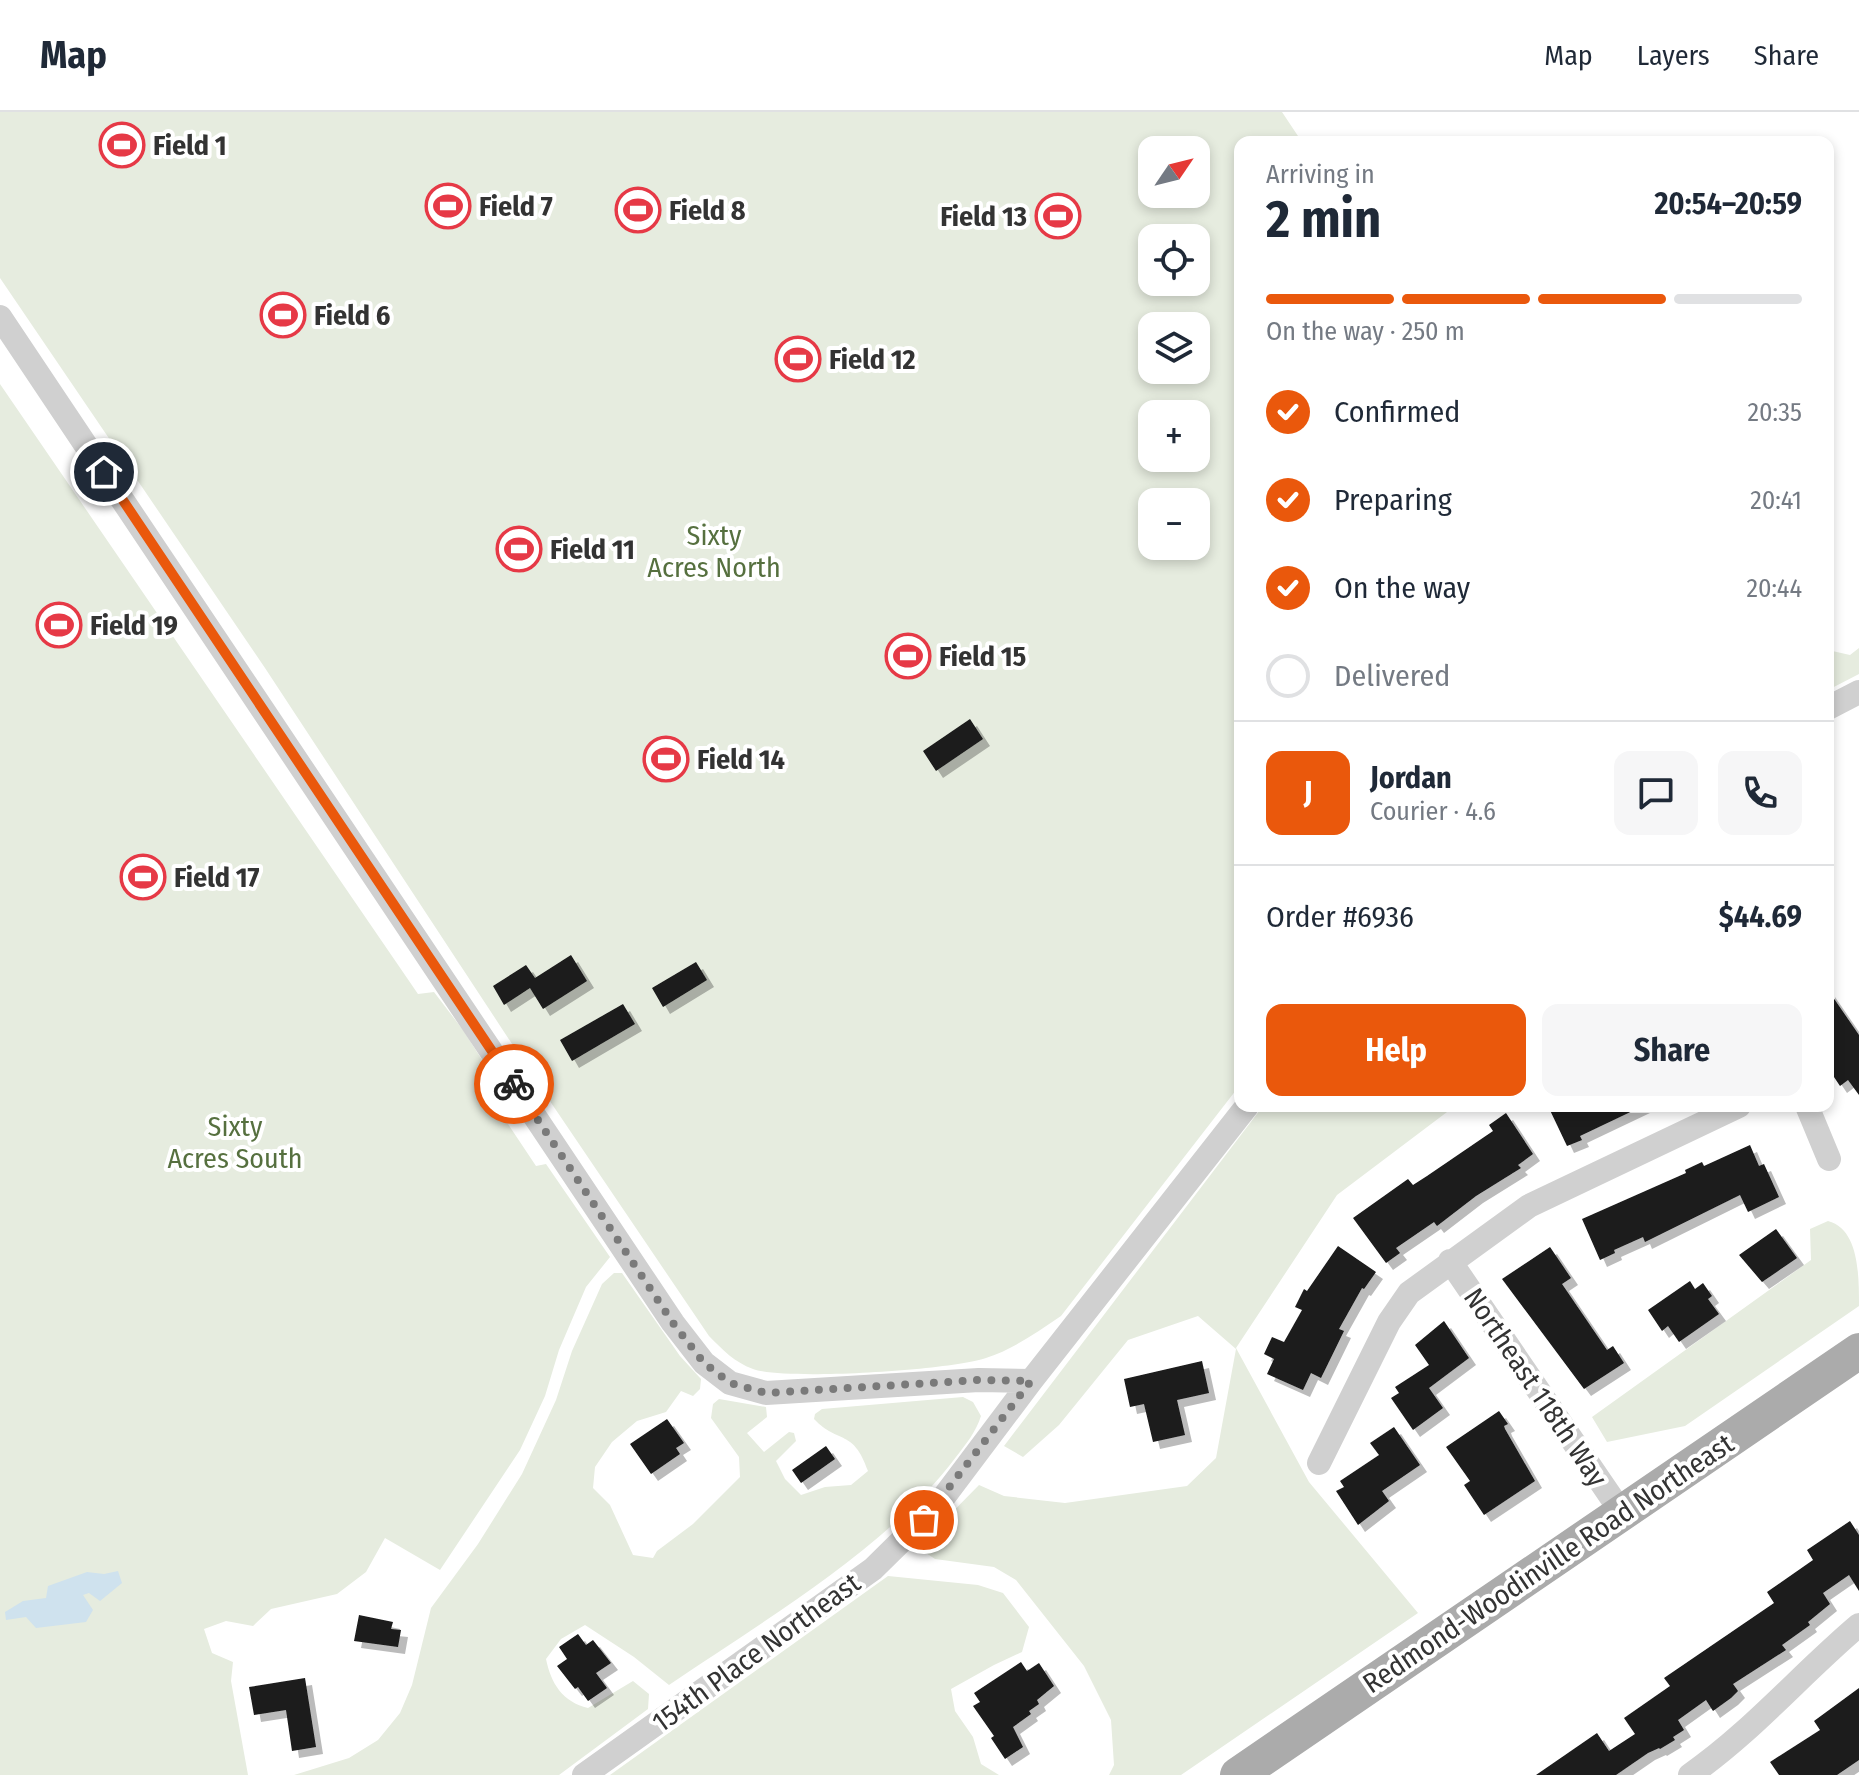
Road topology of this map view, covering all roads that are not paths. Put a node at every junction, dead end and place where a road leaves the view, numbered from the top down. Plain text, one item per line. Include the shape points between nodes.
1 (0, 317) edge
2 (1859, 692) edge
3 (1834, 705) edge
4 (1242, 1112) edge
5 (1726, 1112) edge
6 (1809, 1112) edge
7 (1829, 1159) dead end
8 (1450, 1261) junction
9 (1859, 1351) edge
10 (1031, 1381) junction
11 (1319, 1463) dead end
12 (1622, 1513) junction
13 (1859, 1625) edge
14 (584, 1775) edge
15 (1238, 1775) edge
16 (1690, 1775) edge

1 - 10 street via 704,1363 730,1383 766,1393
2 - 3 street
4 - 10 street, 154th Place Northeast
5 - 8 street via 1529,1206
6 - 7 street
8 - 11 street via 1409,1293 1389,1322
8 - 12 street, Northeast 118th Way
9 - 12 main road, Redmond-Woodinville Road Northeast
10 - 14 street, 154th Place Northeast via 937,1506 873,1569
12 - 15 main road, Redmond-Woodinville Road Northeast
13 - 16 street

